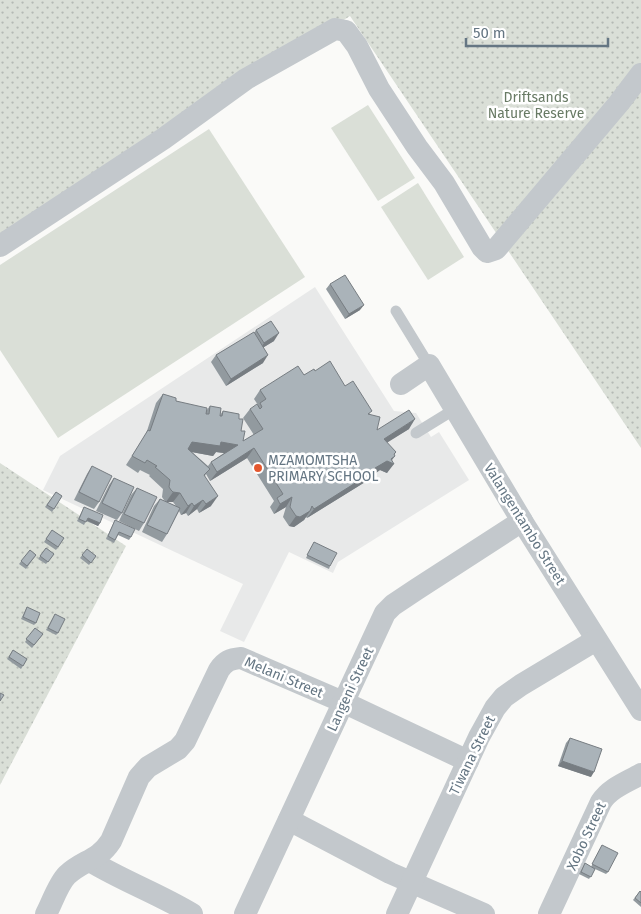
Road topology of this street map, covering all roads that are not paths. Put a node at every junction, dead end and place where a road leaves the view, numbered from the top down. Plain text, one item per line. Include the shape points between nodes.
1 (641, 74) edge
2 (0, 246) edge
3 (396, 311) dead end
4 (429, 365) junction
5 (401, 384) dead end
6 (455, 409) junction
7 (416, 434) edge
8 (522, 521) junction
9 (596, 640) junction
10 (344, 702) junction
11 (641, 710) edge
12 (468, 761) junction
13 (641, 774) edge
14 (289, 820) junction
15 (90, 861) junction
16 (412, 882) junction
17 (46, 914) edge
18 (192, 914) edge
19 (245, 914) edge
20 (397, 914) edge
21 (484, 914) edge
22 (549, 914) edge

1 - 2 street via 496,249 487,252 380,89 357,46 346,31 334,29 246,79 163,139
3 - 4 lane
4 - 5 street
4 - 6 street, Valangentambo Street
6 - 7 lane
6 - 8 street, Valangentambo Street
8 - 9 street, Valangentambo Street
8 - 10 street, Langeni Street via 389,609
9 - 11 street, Valangentambo Street
9 - 12 street, Tiwana Street via 504,697 494,708
10 - 12 street, Melani Street
10 - 14 street, Langeni Street
10 - 15 street, Melani Street via 241,658 224,663 185,741 139,777 111,841
12 - 16 street, Tiwana Street
13 - 22 street, Xobo Street via 605,796
14 - 16 street
14 - 19 street, Langeni Street
15 - 17 street, Melani Street via 64,878
15 - 18 street
16 - 20 street, Tiwana Street
16 - 21 street

